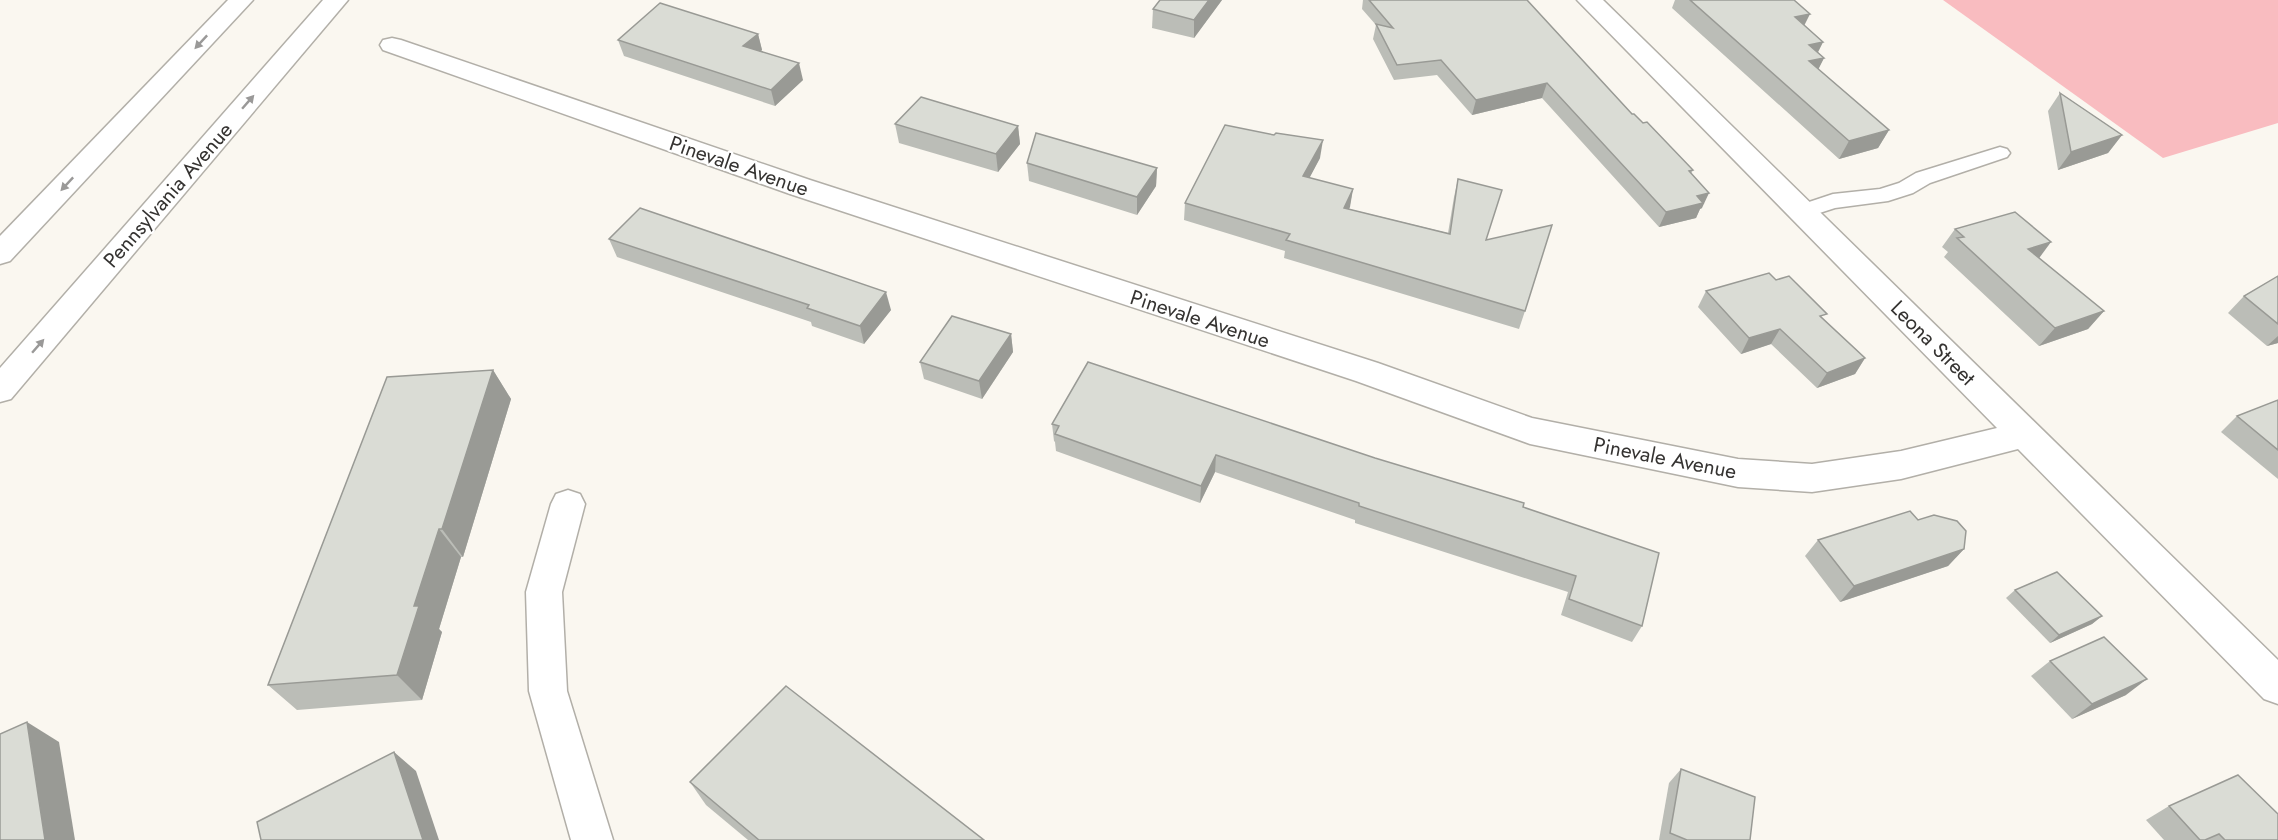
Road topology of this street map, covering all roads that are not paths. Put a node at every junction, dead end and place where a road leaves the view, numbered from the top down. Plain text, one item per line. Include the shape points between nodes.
1 (241, 0) edge
2 (336, 0) edge
3 (1589, 0) edge
4 (392, 45) dead end
5 (2000, 153) dead end
6 (1801, 212) junction
7 (0, 254) edge
8 (0, 390) edge
9 (2025, 434) junction
10 (568, 504) dead end
11 (2278, 686) edge
12 (592, 840) edge

1 -> 7 main road
8 -> 2 main road, Pennsylvania Avenue
3 - 6 main road, Leona Street
4 - 9 main road, Pinevale Avenue via 789,183 1366,372 1530,431 1738,474 1812,478 1901,465
5 - 6 lane via 1881,196 1833,201
6 - 9 main road, Leona Street
9 - 11 main road, Leona Street
10 - 12 main road via 544,592 548,691

